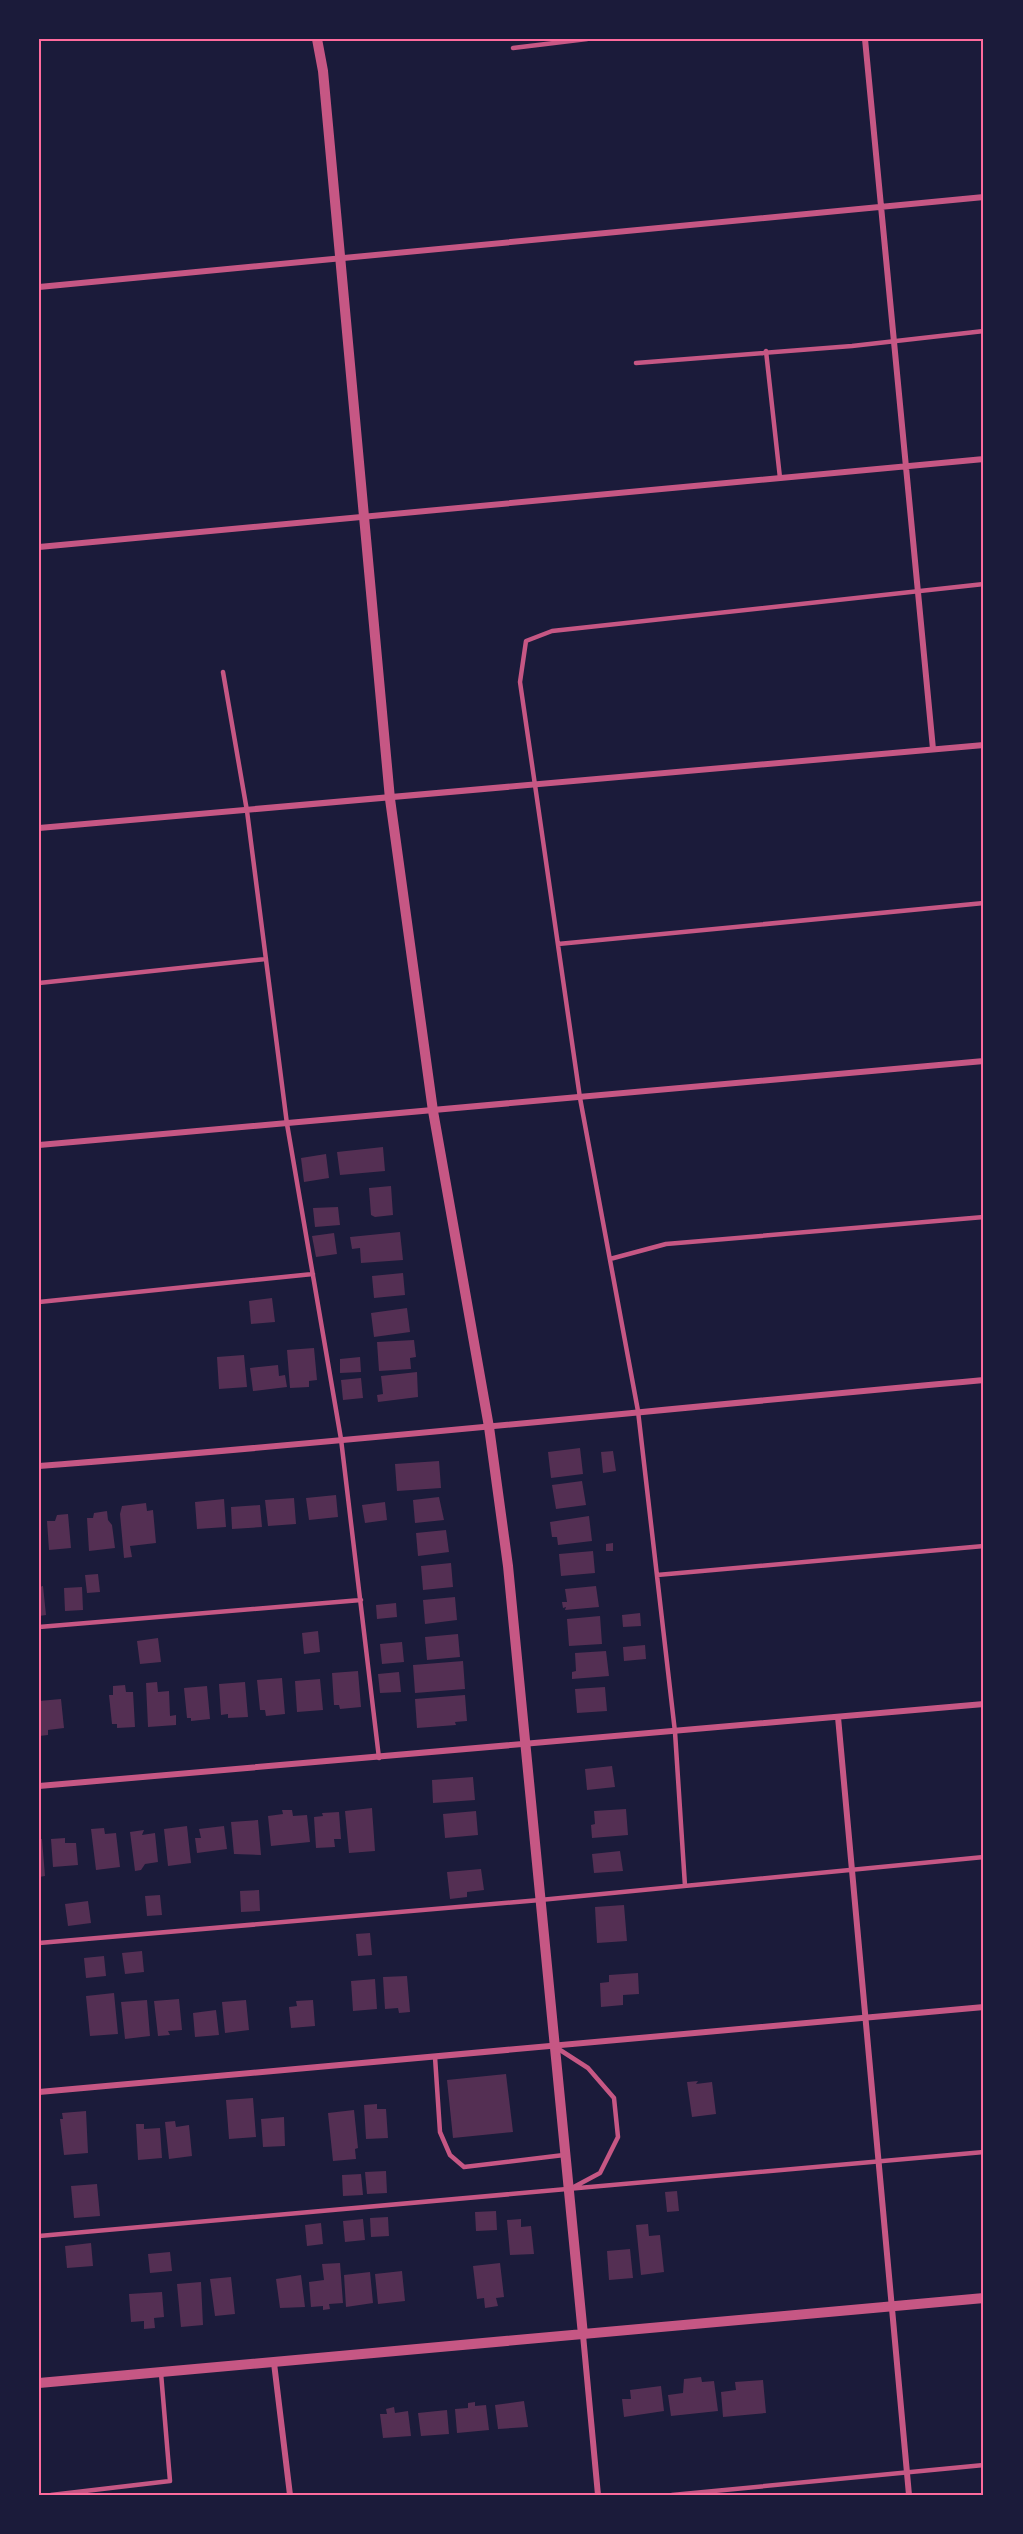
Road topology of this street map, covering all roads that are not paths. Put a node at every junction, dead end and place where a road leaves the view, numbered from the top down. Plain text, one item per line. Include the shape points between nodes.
1 (316, 39) edge
2 (587, 39) edge
3 (866, 39) edge
4 (513, 48) dead end
5 (984, 197) edge
6 (882, 208) junction
7 (340, 258) junction
8 (39, 288) edge
9 (984, 330) edge
10 (894, 339) junction
11 (766, 351) junction
12 (636, 363) dead end
13 (984, 459) edge
14 (906, 467) junction
15 (780, 478) junction
16 (365, 517) junction
17 (39, 547) edge
18 (984, 584) edge
19 (918, 590) junction
20 (223, 672) dead end
21 (984, 745) edge
22 (933, 749) junction
23 (535, 785) junction
24 (390, 799) junction
25 (247, 811) junction
26 (39, 828) edge
27 (984, 903) edge
28 (558, 944) junction
29 (266, 959) junction
30 (39, 983) edge
31 (984, 1061) edge
32 (580, 1098) junction
33 (433, 1111) junction
34 (287, 1124) junction
35 (39, 1145) edge
36 (984, 1216) edge
37 (610, 1259) junction
38 (313, 1274) junction
39 (39, 1302) edge
40 (984, 1380) edge
41 (638, 1411) junction
42 (489, 1426) junction
43 (341, 1439) junction
44 (39, 1466) edge
45 (984, 1546) edge
46 (657, 1575) junction
47 (361, 1600) junction
48 (39, 1627) edge
49 (984, 1704) edge
50 (838, 1717) junction
51 (675, 1732) junction
52 (527, 1745) junction
53 (379, 1758) junction
54 (39, 1786) edge
55 (984, 1857) edge
56 (852, 1868) junction
57 (685, 1886) junction
58 (540, 1900) junction
59 (39, 1943) edge
60 (984, 2007) edge
61 (865, 2018) junction
62 (553, 2046) junction
63 (435, 2056) junction
64 (39, 2092) edge
65 (984, 2152) edge
66 (564, 2155) junction
67 (878, 2162) junction
68 (567, 2190) junction
69 (39, 2236) edge
70 (984, 2298) edge
71 (892, 2306) junction
72 (583, 2335) junction
73 (274, 2363) junction
74 (161, 2373) junction
75 (39, 2383) edge
76 (984, 2465) edge
77 (907, 2474) junction
78 (51, 2495) edge
79 (290, 2495) edge
80 (598, 2495) edge
81 (672, 2495) edge
82 (909, 2495) edge

1 - 7 street via 323,71
2 - 4 lane
3 - 6 street
5 - 6 street
6 - 7 street
6 - 10 street
7 - 8 street
7 - 16 street
9 - 10 lane
10 - 11 lane via 852,346
10 - 14 street
11 - 12 lane
11 - 15 lane
13 - 14 street
14 - 15 street
14 - 19 street
15 - 16 street
16 - 17 street
16 - 24 street
18 - 19 lane
19 - 22 street
19 - 23 lane via 552,631 526,641 520,682
20 - 25 lane
21 - 22 street
22 - 23 street
23 - 24 street
23 - 28 lane
24 - 25 street
24 - 33 street
25 - 26 street
25 - 29 lane
27 - 28 lane
28 - 32 lane
29 - 30 lane
29 - 34 lane
31 - 32 street
32 - 33 street
32 - 37 lane
33 - 34 street
33 - 42 street
34 - 35 street
34 - 38 lane
36 - 37 lane via 666,1245
37 - 41 lane
38 - 39 lane
38 - 43 lane
40 - 41 street
41 - 42 street
41 - 46 lane
42 - 43 street
42 - 52 street
43 - 44 street
43 - 47 lane
45 - 46 lane
46 - 51 lane
47 - 48 lane
47 - 53 lane
49 - 50 street
50 - 51 street
50 - 56 street
51 - 52 street
51 - 57 lane
52 - 53 street
52 - 58 street
53 - 54 street
55 - 56 lane
56 - 57 lane
56 - 61 street
57 - 58 lane
58 - 59 lane
58 - 62 street
60 - 61 street
61 - 62 street
61 - 67 street
62 - 63 street
62 - 66 street
62 - 68 lane via 588,2067 614,2098 618,2138 600,2173
63 - 64 street
63 - 66 lane via 440,2132 450,2156 464,2166
65 - 67 lane
66 - 68 street
67 - 68 lane
67 - 71 street
68 - 69 lane
68 - 72 street
70 - 71 street
71 - 72 street
71 - 77 street
72 - 73 street
72 - 80 street
73 - 74 street
73 - 79 street
74 - 75 street
74 - 78 lane via 170,2481
76 - 77 lane
77 - 81 lane
77 - 82 street

